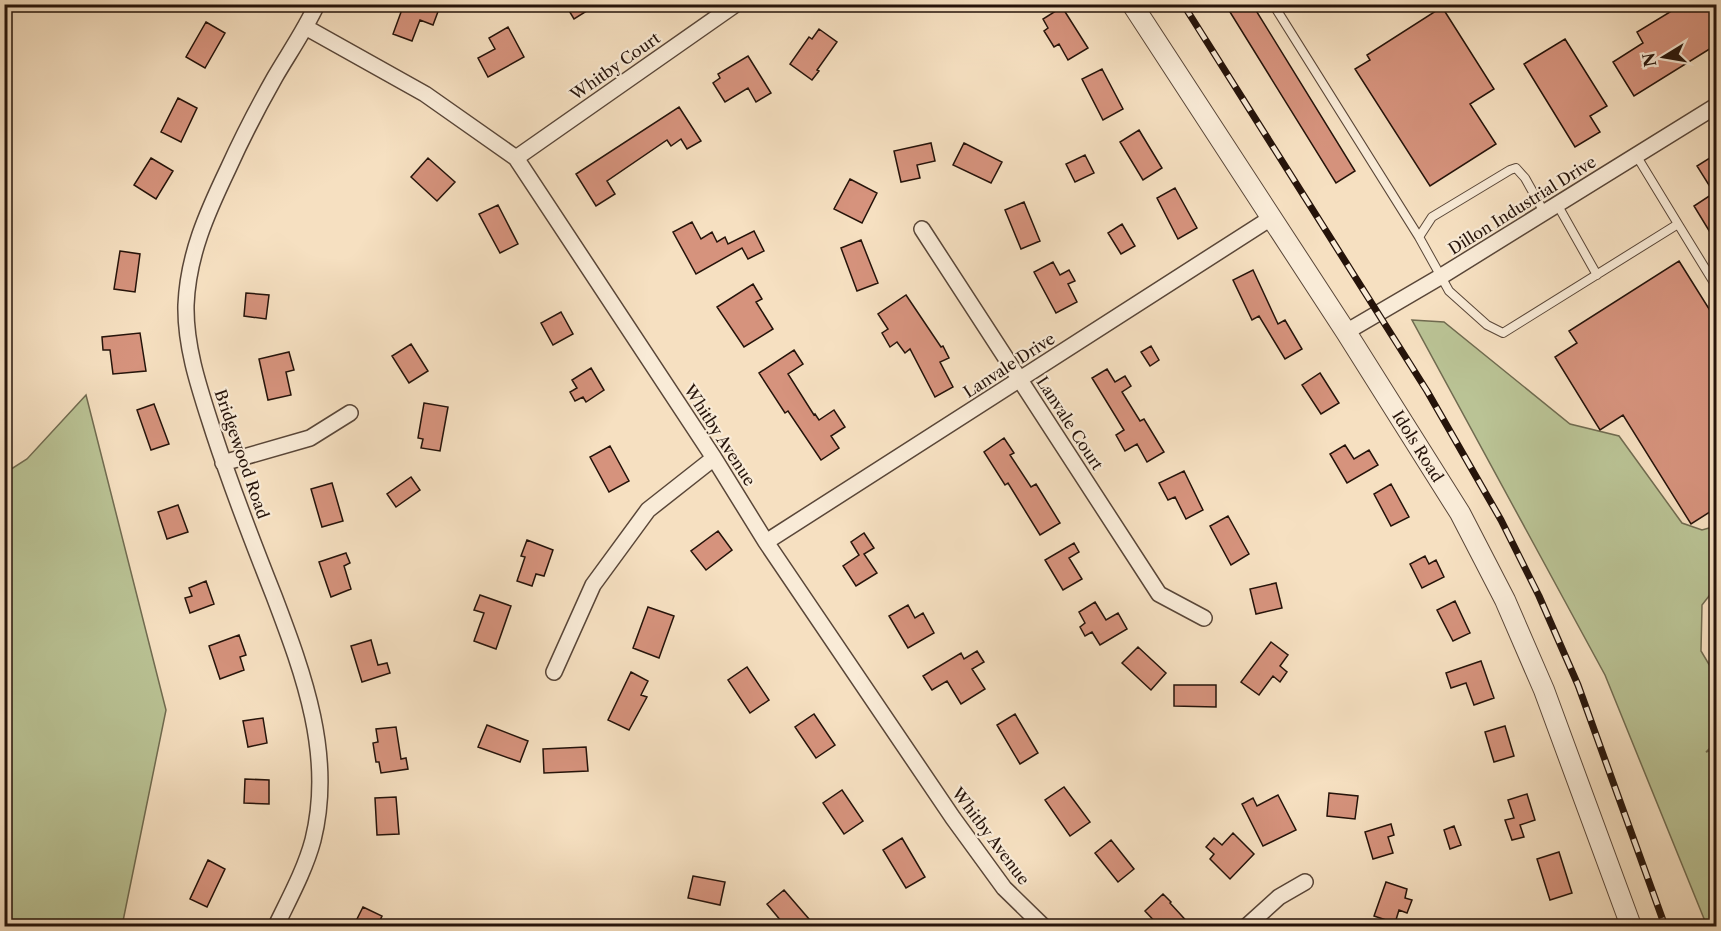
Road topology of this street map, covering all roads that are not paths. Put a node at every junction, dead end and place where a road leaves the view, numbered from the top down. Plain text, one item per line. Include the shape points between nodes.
1 (317, 4) edge
2 (736, 4) edge
3 (1132, 4) edge
4 (1273, 4) edge
5 (307, 28) junction
6 (1716, 106) edge
7 (1636, 155) junction
8 (516, 158) junction
9 (1557, 204) junction
10 (1544, 212) junction
11 (1270, 218) junction
12 (1678, 224) junction
13 (922, 229) dead end
14 (1419, 237) junction
15 (1597, 275) junction
16 (1440, 277) junction
17 (1716, 286) edge
18 (1346, 332) junction
19 (1020, 380) junction
20 (350, 413) dead end
21 (714, 458) junction
22 (223, 463) junction
23 (766, 542) junction
24 (1204, 618) dead end
25 (554, 672) dead end
26 (1305, 882) dead end
27 (276, 927) edge
28 (1043, 927) edge
29 (1246, 927) edge
30 (1631, 927) edge

1 - 5 street, Bridgewood Road
2 - 8 street, Whitby Court
3 - 11 street, Idols Road
4 - 14 lane
5 - 8 street, Whitby Avenue via 425,94
5 - 22 street, Bridgewood Road via 275,77 242,140 206,216 190,272 186,304 191,355
6 - 7 street, Dillon Industrial Drive
7 - 9 street, Dillon Industrial Drive
7 - 12 lane
8 - 21 street, Whitby Avenue
9 - 10 street, Dillon Industrial Drive
9 - 15 lane
10 - 14 lane via 1516,168 1432,217
10 - 16 street, Dillon Industrial Drive
11 - 18 street, Idols Road
11 - 19 street, Lanvale Drive
12 - 15 lane
12 - 17 lane
13 - 19 street, Lanvale Court
14 - 16 lane
15 - 16 lane via 1503,333 1487,325 1449,291
16 - 18 street, Dillon Industrial Drive
18 - 30 street, Idols Road via 1460,513 1505,600 1544,690
19 - 23 street, Lanvale Drive
19 - 24 street, Lanvale Court via 1159,594
20 - 22 street via 310,438
21 - 23 street, Whitby Avenue
21 - 25 street via 648,510 593,585
22 - 27 street, Bridgewood Road via 306,687 320,751 313,841
23 - 28 street, Whitby Avenue via 953,818 1004,888
26 - 29 street via 1279,897

